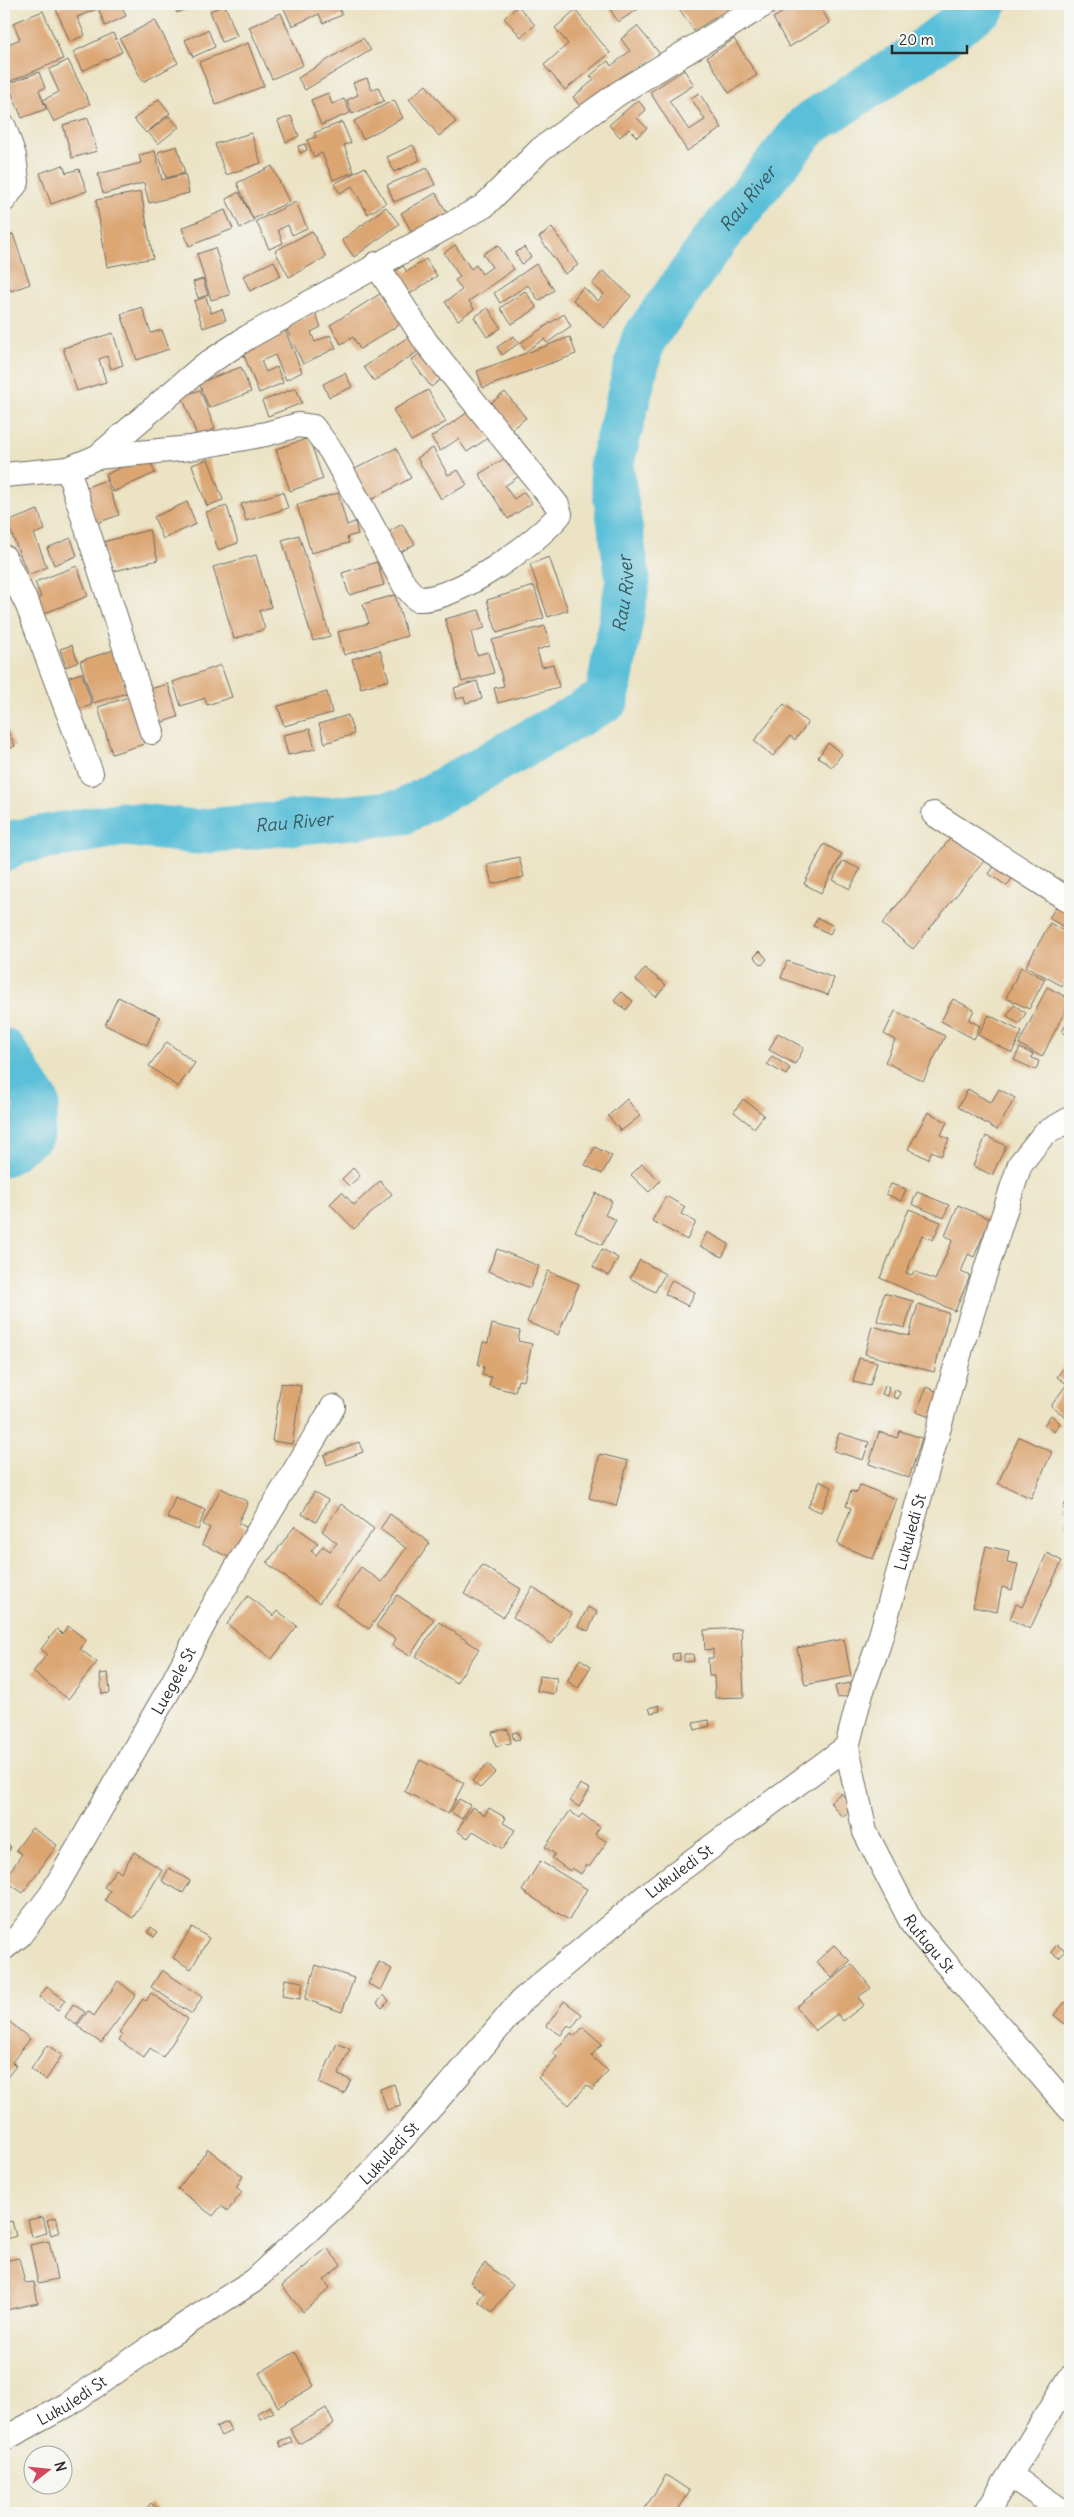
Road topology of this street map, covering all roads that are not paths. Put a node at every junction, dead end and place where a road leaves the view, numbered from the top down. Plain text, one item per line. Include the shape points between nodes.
1 (765, 4) edge
2 (4, 127) edge
3 (4, 200) edge
4 (376, 264) junction
5 (98, 457) junction
6 (68, 469) junction
7 (4, 475) edge
8 (4, 557) edge
9 (152, 732) dead end
10 (91, 773) dead end
11 (934, 814) dead end
12 (1070, 902) edge
13 (1070, 1119) edge
14 (333, 1407) dead end
15 (847, 1747) junction
16 (4, 1948) edge
17 (1070, 2108) edge
18 (1070, 2378) edge
19 (4, 2439) edge
20 (1011, 2476) junction
21 (986, 2513) edge
22 (1065, 2513) edge

1 - 4 street via 619,93 541,149 484,206
2 - 3 street via 14,156 16,182
4 - 5 street via 202,367
4 - 5 street via 426,342 557,505 560,514 548,529 514,556 449,593 427,600 417,599 405,586 331,451 313,427 298,425 190,448
5 - 6 street
6 - 7 street
6 - 9 street
8 - 10 street via 28,606
11 - 12 street
13 - 15 street, Lukuledi St via 1044,1134 1020,1164 963,1341
14 - 16 street, Luegele St via 210,1612 50,1895 19,1936
15 - 17 street, Rufugu St via 865,1832 913,1925
15 - 19 street, Lukuledi St via 657,1887 521,2001 369,2175 253,2281 67,2405
18 - 20 street
20 - 21 street
20 - 22 street

